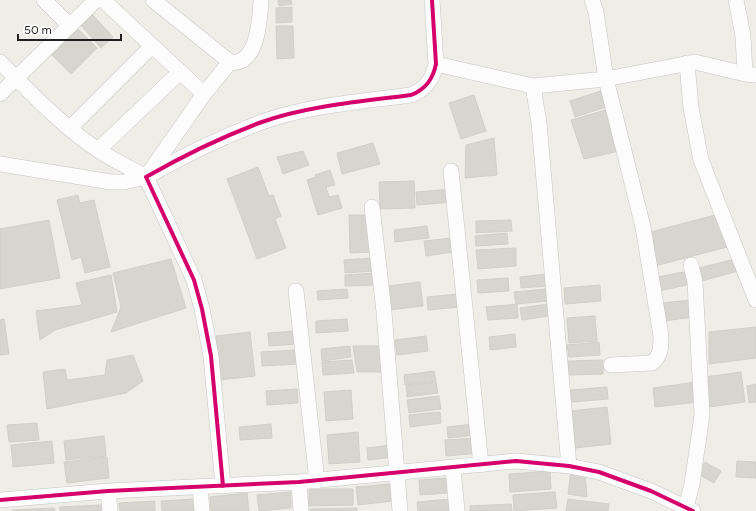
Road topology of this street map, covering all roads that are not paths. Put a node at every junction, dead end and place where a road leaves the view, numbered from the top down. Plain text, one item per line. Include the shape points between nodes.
1 (44, 0) edge
2 (96, 0) edge
3 (103, 0) edge
4 (153, 0) edge
5 (261, 0) edge
6 (432, 0) edge
7 (592, 0) edge
8 (736, 0) edge
9 (70, 26) junction
10 (152, 46) junction
11 (0, 62) edge
12 (230, 62) junction
13 (436, 64) junction
14 (687, 64) junction
15 (180, 72) junction
16 (751, 74) edge
17 (16, 79) junction
18 (606, 79) junction
19 (533, 86) junction
20 (0, 94) edge
21 (204, 94) junction
22 (70, 128) junction
23 (98, 150) junction
24 (0, 164) edge
25 (451, 171) dead end
26 (146, 177) junction
27 (372, 207) dead end
28 (691, 265) dead end
29 (296, 291) dead end
30 (756, 300) edge
31 (610, 365) dead end
32 (481, 465) junction
33 (569, 466) junction
34 (453, 469) junction
35 (397, 473) junction
36 (317, 481) junction
37 (299, 482) junction
38 (223, 486) junction
39 (200, 488) junction
40 (108, 491) junction
41 (2, 503) edge
42 (689, 509) edge
43 (110, 511) edge
44 (202, 511) edge
45 (301, 511) edge
46 (400, 511) edge
47 (457, 511) edge

1 - 9 street
2 - 9 street
3 - 10 street
4 - 12 street
5 - 12 street via 260,26 250,52 237,63
6 - 13 street
7 - 18 street
8 - 16 street
9 - 17 street
10 - 15 street
10 - 22 street
11 - 17 street
12 - 21 street
13 - 19 street
13 - 26 street via 430,81 422,90 411,95 317,109 262,122 173,161
14 - 16 street via 705,64
14 - 18 street
14 - 30 street via 691,108 701,160
15 - 21 street
15 - 23 street
17 - 20 street
17 - 22 street
18 - 19 street
18 - 31 street via 643,227 661,336 661,352 652,363
19 - 33 street via 539,123
21 - 26 street
22 - 23 street
23 - 26 street
24 - 26 street via 111,182
25 - 32 street
26 - 38 street via 194,280 202,309 211,356
27 - 35 street via 384,312
28 - 42 street via 695,282 702,414
29 - 36 street
32 - 33 street via 516,462
32 - 34 street
33 - 42 street via 599,472 651,491
34 - 35 street
34 - 47 street
35 - 36 street
35 - 46 street
36 - 37 street
37 - 38 street
37 - 45 street
38 - 39 street
39 - 40 street
39 - 44 street
40 - 41 street
40 - 43 street

